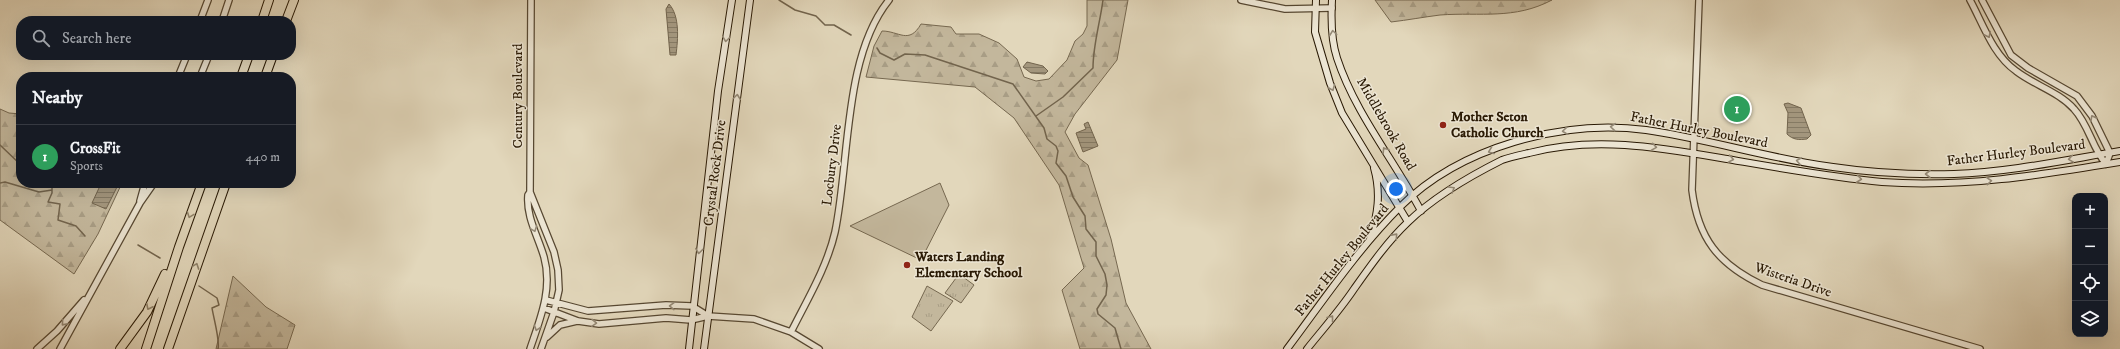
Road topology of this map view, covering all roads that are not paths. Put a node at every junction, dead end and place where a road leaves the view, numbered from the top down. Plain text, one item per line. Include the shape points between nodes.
1 (208, 0) edge
2 (229, 0) edge
3 (269, 0) edge
4 (294, 0) edge
5 (531, 0) edge
6 (732, 0) edge
7 (750, 0) edge
8 (889, 0) edge
9 (1241, 0) edge
10 (1316, 0) edge
11 (1332, 0) edge
12 (1699, 0) edge
13 (1970, 0) edge
14 (1982, 0) edge
15 (1332, 8) junction
16 (1315, 10) junction
17 (202, 16) edge
18 (224, 16) edge
19 (264, 16) edge
20 (288, 16) edge
21 (185, 60) edge
22 (207, 60) edge
23 (247, 60) edge
24 (271, 60) edge
25 (180, 72) edge
26 (202, 72) edge
27 (243, 72) edge
28 (267, 72) edge
29 (1693, 139) junction
30 (2120, 151) edge
31 (1693, 153) junction
32 (2110, 153) junction
33 (2098, 155) junction
34 (1371, 158) junction
35 (2120, 162) edge
36 (2106, 164) junction
37 (144, 188) edge
38 (150, 188) edge
39 (200, 188) edge
40 (224, 188) edge
41 (530, 192) junction
42 (1413, 195) junction
43 (140, 203) junction
44 (1400, 207) junction
45 (1421, 211) junction
46 (1408, 222) junction
47 (1369, 241) junction
48 (179, 247) junction
49 (89, 296) junction
50 (546, 300) junction
51 (183, 303) junction
52 (557, 303) junction
53 (692, 306) junction
54 (544, 308) junction
55 (554, 312) junction
56 (708, 316) junction
57 (691, 320) junction
58 (578, 321) junction
59 (791, 332) junction
60 (544, 340) junction
61 (37, 349) edge
62 (60, 349) edge
63 (120, 349) edge
64 (146, 349) edge
65 (168, 349) edge
66 (173, 349) edge
67 (530, 349) edge
68 (541, 349) edge
69 (689, 349) edge
70 (704, 349) edge
71 (819, 349) edge
72 (1287, 349) edge
73 (1307, 349) edge
74 (1980, 349) edge

1 - 17 street
2 - 18 street
3 - 19 highway
4 - 20 highway
5 - 41 street, Century Boulevard
6 -> 53 main road, Crystal Rock Drive via 718,91
56 -> 7 main road, Crystal Rock Drive
8 - 59 street, Locbury Drive via 875,22 857,69 841,195 830,249
9 - 16 street via 1273,8
10 - 16 main road, Middlebrook Road
11 - 15 main road, Middlebrook Road
12 - 29 street, Wisteria Drive
13 -> 33 street via 2002,59 2016,72 2074,108 2085,125
32 -> 14 street via 2092,116 2077,96 2028,68 2011,55
15 - 16 street
42 -> 15 main road, Middlebrook Road via 1355,101 1336,57
16 -> 34 main road, Middlebrook Road via 1315,32 1330,83 1342,112
21 - 25 street
22 - 26 street
23 - 27 highway
24 - 28 highway
29 - 31 street, Wisteria Drive
33 -> 29 main road, Father Hurley Boulevard via 2026,167 1955,174 1904,174 1833,167
29 -> 42 main road, Father Hurley Boulevard via 1645,130 1606,127 1541,134 1466,160
30 - 32 main road, Father Hurley Boulevard
31 -> 36 main road, Father Hurley Boulevard via 1883,182 1976,182 2028,177
45 -> 31 main road, Father Hurley Boulevard via 1440,196 1504,160 1543,149 1576,144 1615,144
31 - 74 street, Wisteria Drive via 1692,190 1699,225 1710,245 1732,268 1762,285
32 - 33 main road, Father Hurley Boulevard
32 - 36 street
33 - 36 street
34 - 44 main road, Middlebrook Road
34 - 47 main road via 1378,180 1379,202
35 - 36 main road, Father Hurley Boulevard
37 - 43 street
38 - 43 street
39 -> 48 highway
51 -> 40 highway
41 -> 50 street, Century Boulevard via 527,205 547,271
41 - 52 street, Century Boulevard via 554,252 558,270
42 - 44 main road, Father Hurley Boulevard
42 - 45 main road, Middlebrook Road
43 - 49 street
44 - 46 main road, Middlebrook Road
44 - 47 main road, Father Hurley Boulevard
45 - 46 main road, Father Hurley Boulevard
73 -> 46 main road, Father Hurley Boulevard via 1374,260
47 - 72 main road, Father Hurley Boulevard
48 -> 63 highway via 147,312
48 - 64 highway
49 -> 61 street
49 - 62 street
50 - 52 street
50 - 54 street, Century Boulevard
51 - 65 highway
51 - 66 highway
53 -> 52 street via 666,305 588,311
52 - 55 street, Century Boulevard
53 - 56 street
53 - 57 main road, Crystal Rock Drive
54 - 55 street
54 -> 67 street, Century Boulevard
55 - 58 street
55 - 60 street, Century Boulevard
56 - 57 street
56 - 59 street via 754,319
56 - 70 main road, Crystal Rock Drive
58 -> 57 street via 599,324 666,318
57 - 69 main road, Crystal Rock Drive
58 - 60 street via 560,325
59 - 71 street
60 - 68 street, Century Boulevard

